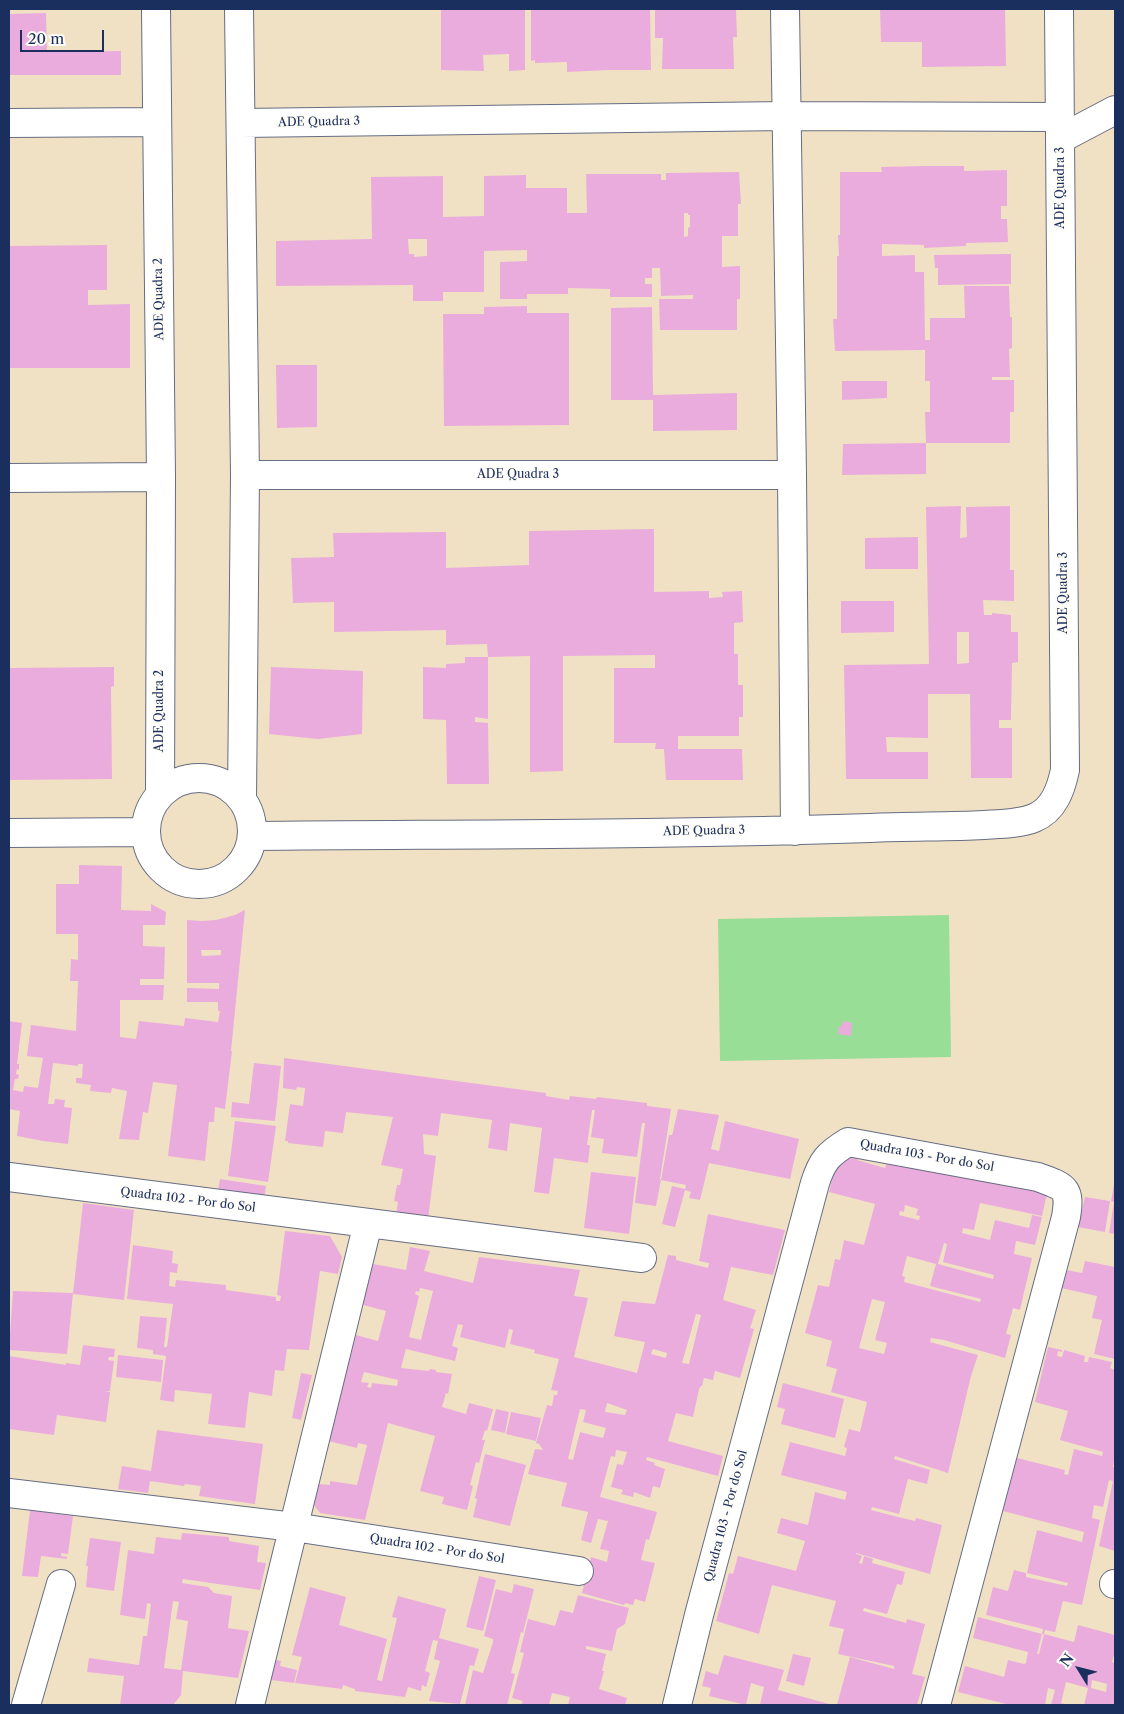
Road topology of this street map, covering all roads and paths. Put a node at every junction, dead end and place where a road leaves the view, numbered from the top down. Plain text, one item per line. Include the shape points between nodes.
1 (156, 9) edge
2 (239, 9) edge
3 (785, 9) edge
4 (1059, 9) edge
5 (1115, 110) edge
6 (786, 116) junction
7 (157, 122) junction
8 (9, 123) edge
9 (242, 123) junction
10 (1060, 128) junction
11 (245, 474) junction
12 (792, 475) junction
13 (161, 477) junction
14 (9, 478) edge
15 (160, 795) junction
16 (242, 799) junction
17 (795, 831) junction
18 (145, 832) junction
19 (9, 833) edge
20 (252, 836) junction
21 (9, 1177) edge
22 (368, 1223) junction
23 (642, 1258) dead end
24 (9, 1493) edge
25 (294, 1527) junction
26 (580, 1571) dead end
27 (61, 1584) dead end
28 (26, 1705) edge
29 (250, 1705) edge
30 (677, 1705) edge
31 (936, 1705) edge

1 - 7 street, ADE Quadra 2
2 - 9 street
3 - 6 street
4 - 10 street, ADE Quadra 3
5 - 10 street
6 - 9 street, ADE Quadra 3
6 - 10 street, ADE Quadra 3
6 - 12 street
7 - 8 street
7 - 13 street, ADE Quadra 2
9 - 11 street
10 - 17 street, ADE Quadra 3 via 1065,760 1062,785 1046,810 1014,823
11 - 12 street, ADE Quadra 3
11 - 16 street
12 - 17 street
13 - 14 street
13 - 15 street, ADE Quadra 2
15 - 16 street via 172,785 202,778 231,788
15 - 18 street via 149,812
16 - 20 street via 252,822
17 - 20 street, ADE Quadra 3
18 - 19 street
18 - 20 street via 148,848 166,874 196,885 213,883 228,876 248,852
21 - 22 street, Quadra 102 - Por do Sol
22 - 23 street, Quadra 102 - Por do Sol
22 - 25 street
24 - 25 street, Quadra 102 - Por do Sol
25 - 26 street, Quadra 102 - Por do Sol
25 - 29 street
27 - 28 street
30 - 31 street, Quadra 103 - Por do Sol via 820,1166 831,1152 848,1142 1038,1177 1059,1185 1069,1198

